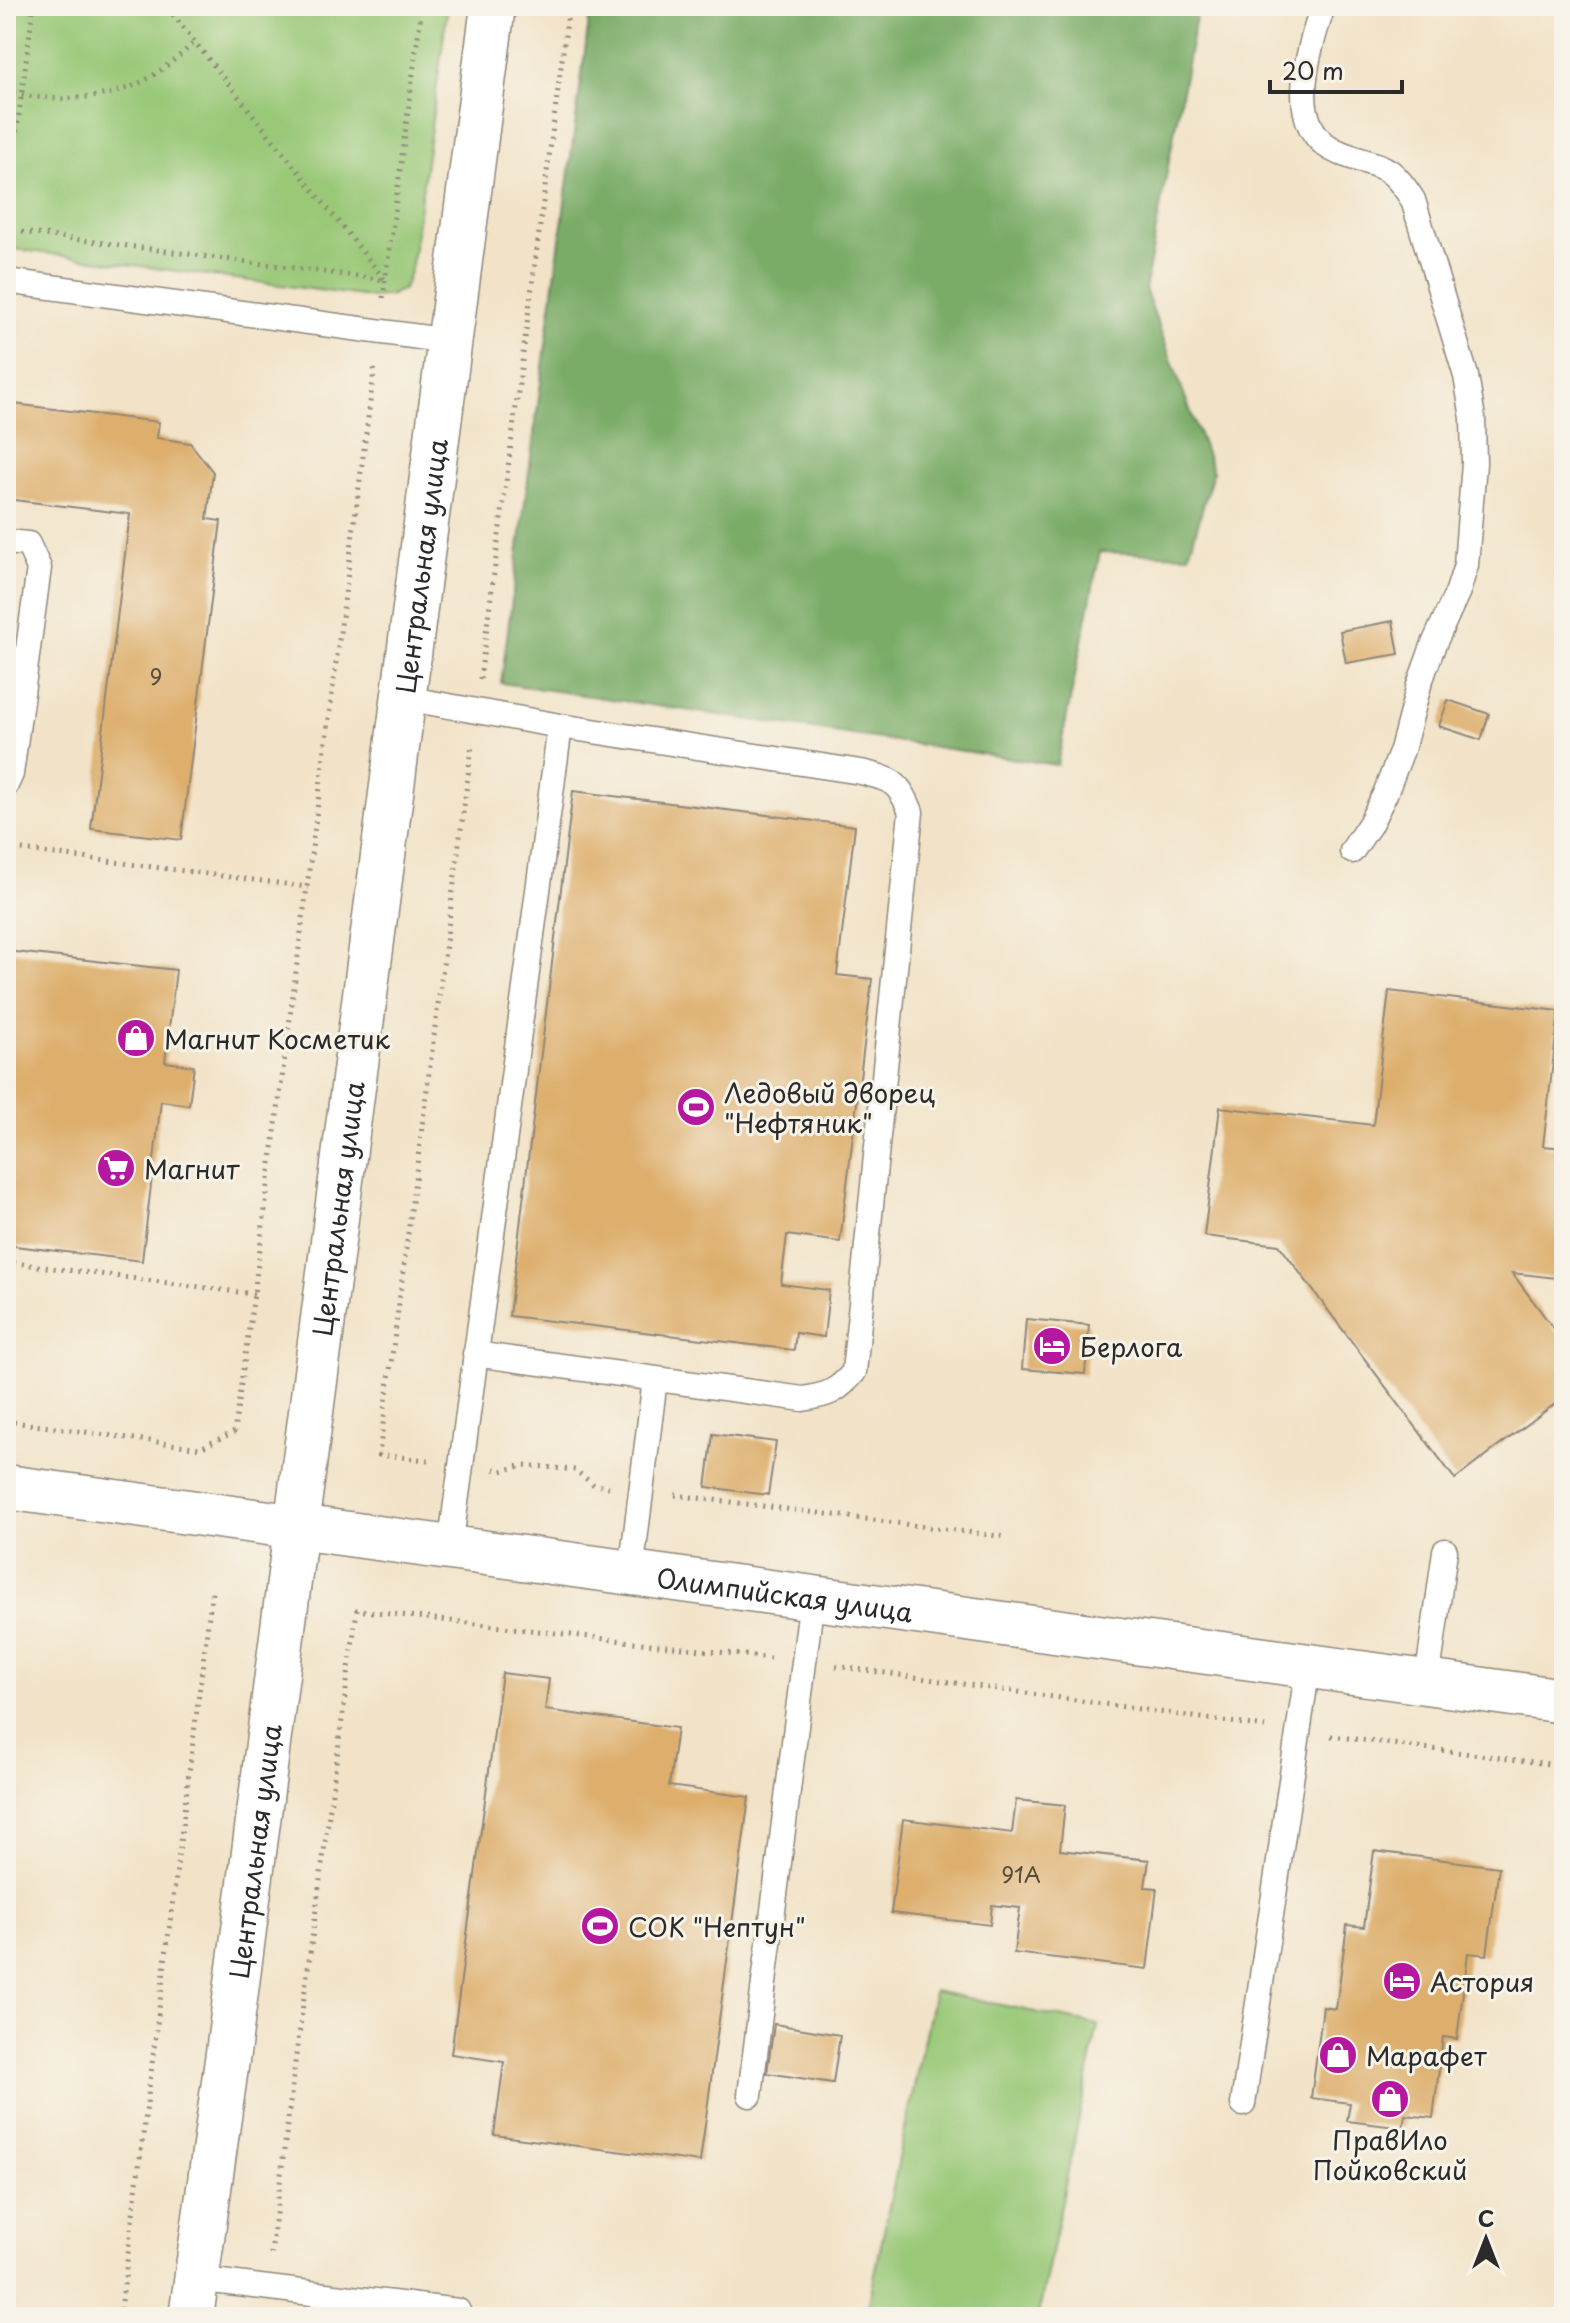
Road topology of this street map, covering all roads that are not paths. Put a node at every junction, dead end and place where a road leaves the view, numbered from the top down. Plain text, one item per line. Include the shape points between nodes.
1 (493, 6) edge
2 (1323, 6) edge
3 (6, 281) edge
4 (449, 341) junction
5 (6, 542) edge
6 (404, 698) junction
7 (560, 726) junction
8 (6, 785) edge
9 (1352, 851) dead end
10 (475, 1354) junction
11 (655, 1379) junction
12 (6, 1487) edge
13 (296, 1527) junction
14 (450, 1548) junction
15 (1445, 1551) dead end
16 (631, 1573) junction
17 (812, 1598) junction
18 (1308, 1666) junction
19 (1427, 1682) junction
20 (1564, 1701) edge
21 (750, 2095) dead end
22 (1243, 2104) dead end
23 (193, 2298) edge
24 (458, 2311) dead end

1 - 4 street, Центральная улица
2 - 9 lane via 1311,43 1303,101 1306,120 1321,142 1382,165 1399,178 1413,200 1466,376 1473,418 1466,565 1419,685 1385,794
3 - 4 lane
4 - 6 street, Центральная улица
5 - 8 lane via 28,544 39,568
6 - 7 lane
6 - 13 street, Центральная улица
7 - 10 lane
7 - 11 lane via 884,777 902,790 911,812 854,1372 826,1396 803,1399
10 - 11 lane
10 - 14 lane
11 - 16 lane
12 - 13 street, Олимпийская улица
13 - 14 street, Олимпийская улица
13 - 23 street, Центральная улица
14 - 16 street, Олимпийская улица
15 - 19 lane
16 - 17 street, Олимпийская улица
17 - 18 street, Олимпийская улица
17 - 21 lane
18 - 19 street, Олимпийская улица
18 - 22 lane
19 - 20 street, Олимпийская улица
23 - 24 lane via 267,2288

